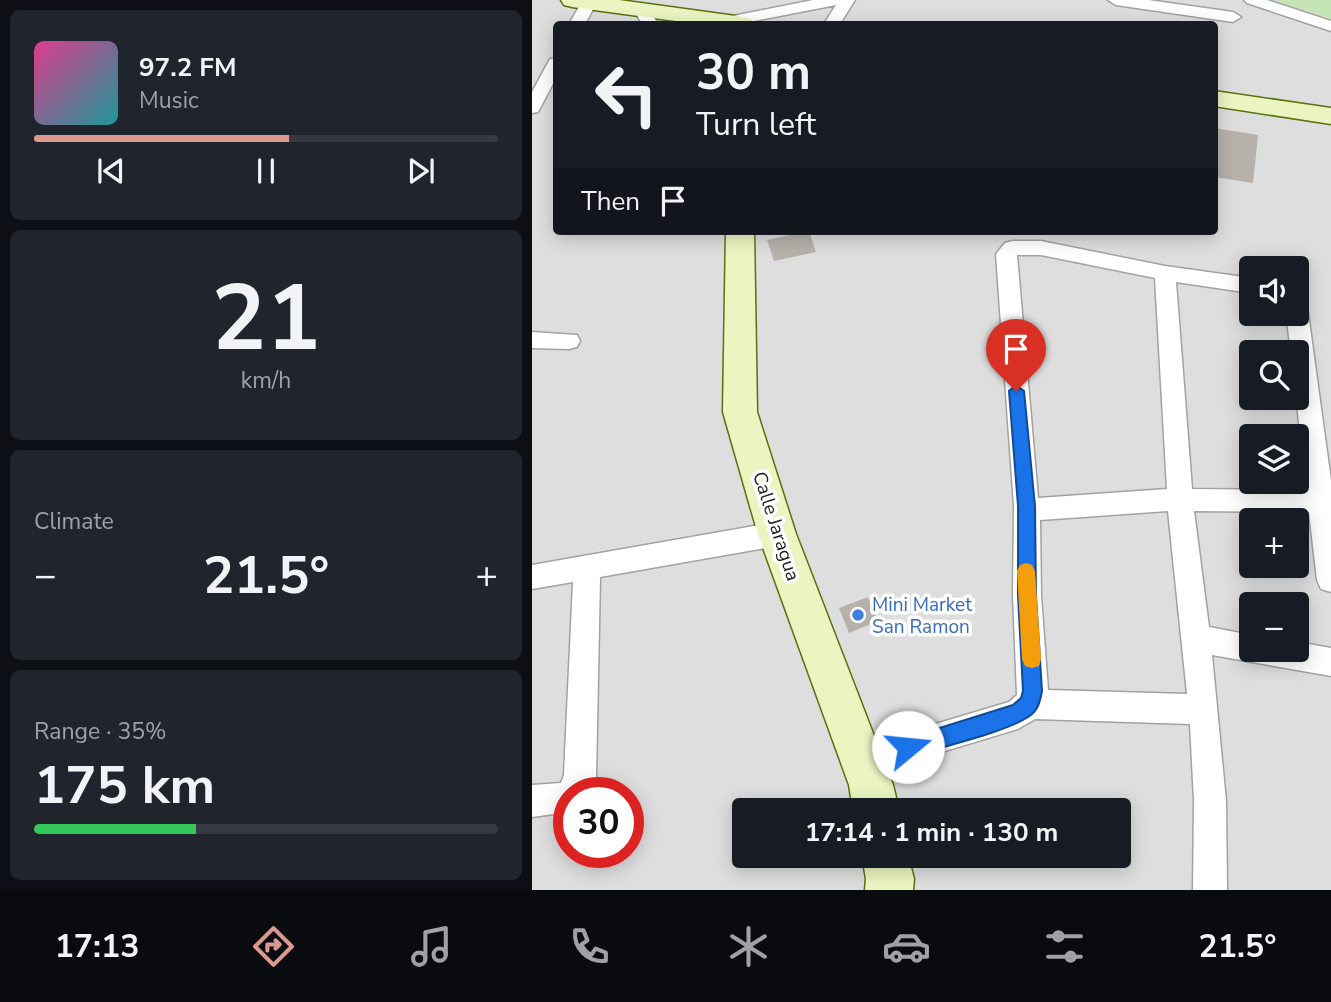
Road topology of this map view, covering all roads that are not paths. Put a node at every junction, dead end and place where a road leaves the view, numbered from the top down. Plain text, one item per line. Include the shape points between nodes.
1 (836, 0) edge
2 (847, 0) edge
3 (1116, 0) edge
4 (1251, 0) edge
5 (581, 1) edge
6 (1233, 16) junction
7 (646, 17) edge
8 (578, 21) edge
9 (706, 21) edge
10 (745, 21) edge
11 (834, 21) edge
12 (1218, 22) edge
13 (1331, 26) edge
14 (553, 67) edge
15 (536, 92) edge
16 (1218, 99) edge
17 (532, 108) edge
18 (1331, 116) edge
19 (740, 235) edge
20 (1165, 273) junction
21 (1239, 283) edge
22 (1299, 326) edge
23 (532, 340) edge
24 (569, 341) dead end
25 (1180, 499) junction
26 (1322, 501) junction
27 (1027, 506) junction
28 (777, 534) junction
29 (587, 569) junction
30 (532, 577) edge
31 (1331, 580) edge
32 (1196, 638) junction
33 (1239, 646) edge
34 (1309, 661) edge
35 (1331, 662) edge
36 (1029, 704) junction
37 (1204, 709) junction
38 (862, 761) junction
39 (580, 777) edge
40 (874, 798) edge
41 (553, 799) edge
42 (532, 801) edge
43 (888, 868) edge
44 (889, 890) edge
45 (1210, 890) edge

1 - 10 street
2 - 11 street
3 - 6 street
4 - 6 street
4 - 13 street
5 - 7 street
5 - 8 street
6 - 12 street
7 - 9 street
14 - 15 street
15 - 17 street
16 - 18 street
19 - 28 street, Calle Jaragua via 740,412
20 - 21 street
20 - 25 street
20 - 27 street via 1041,248 1020,246 1006,254
22 - 26 street
23 - 24 street
25 - 26 street
25 - 27 street
25 - 32 street
26 - 31 street
27 - 36 street via 1033,691
28 - 29 street
28 - 38 street, Calle Jaragua
29 - 30 street
29 - 39 street
32 - 33 street
32 - 37 street
34 - 35 street
36 - 37 street
36 - 38 street via 1018,713
37 - 45 street
38 - 40 street, Calle Jaragua
41 - 42 street
43 - 44 street

